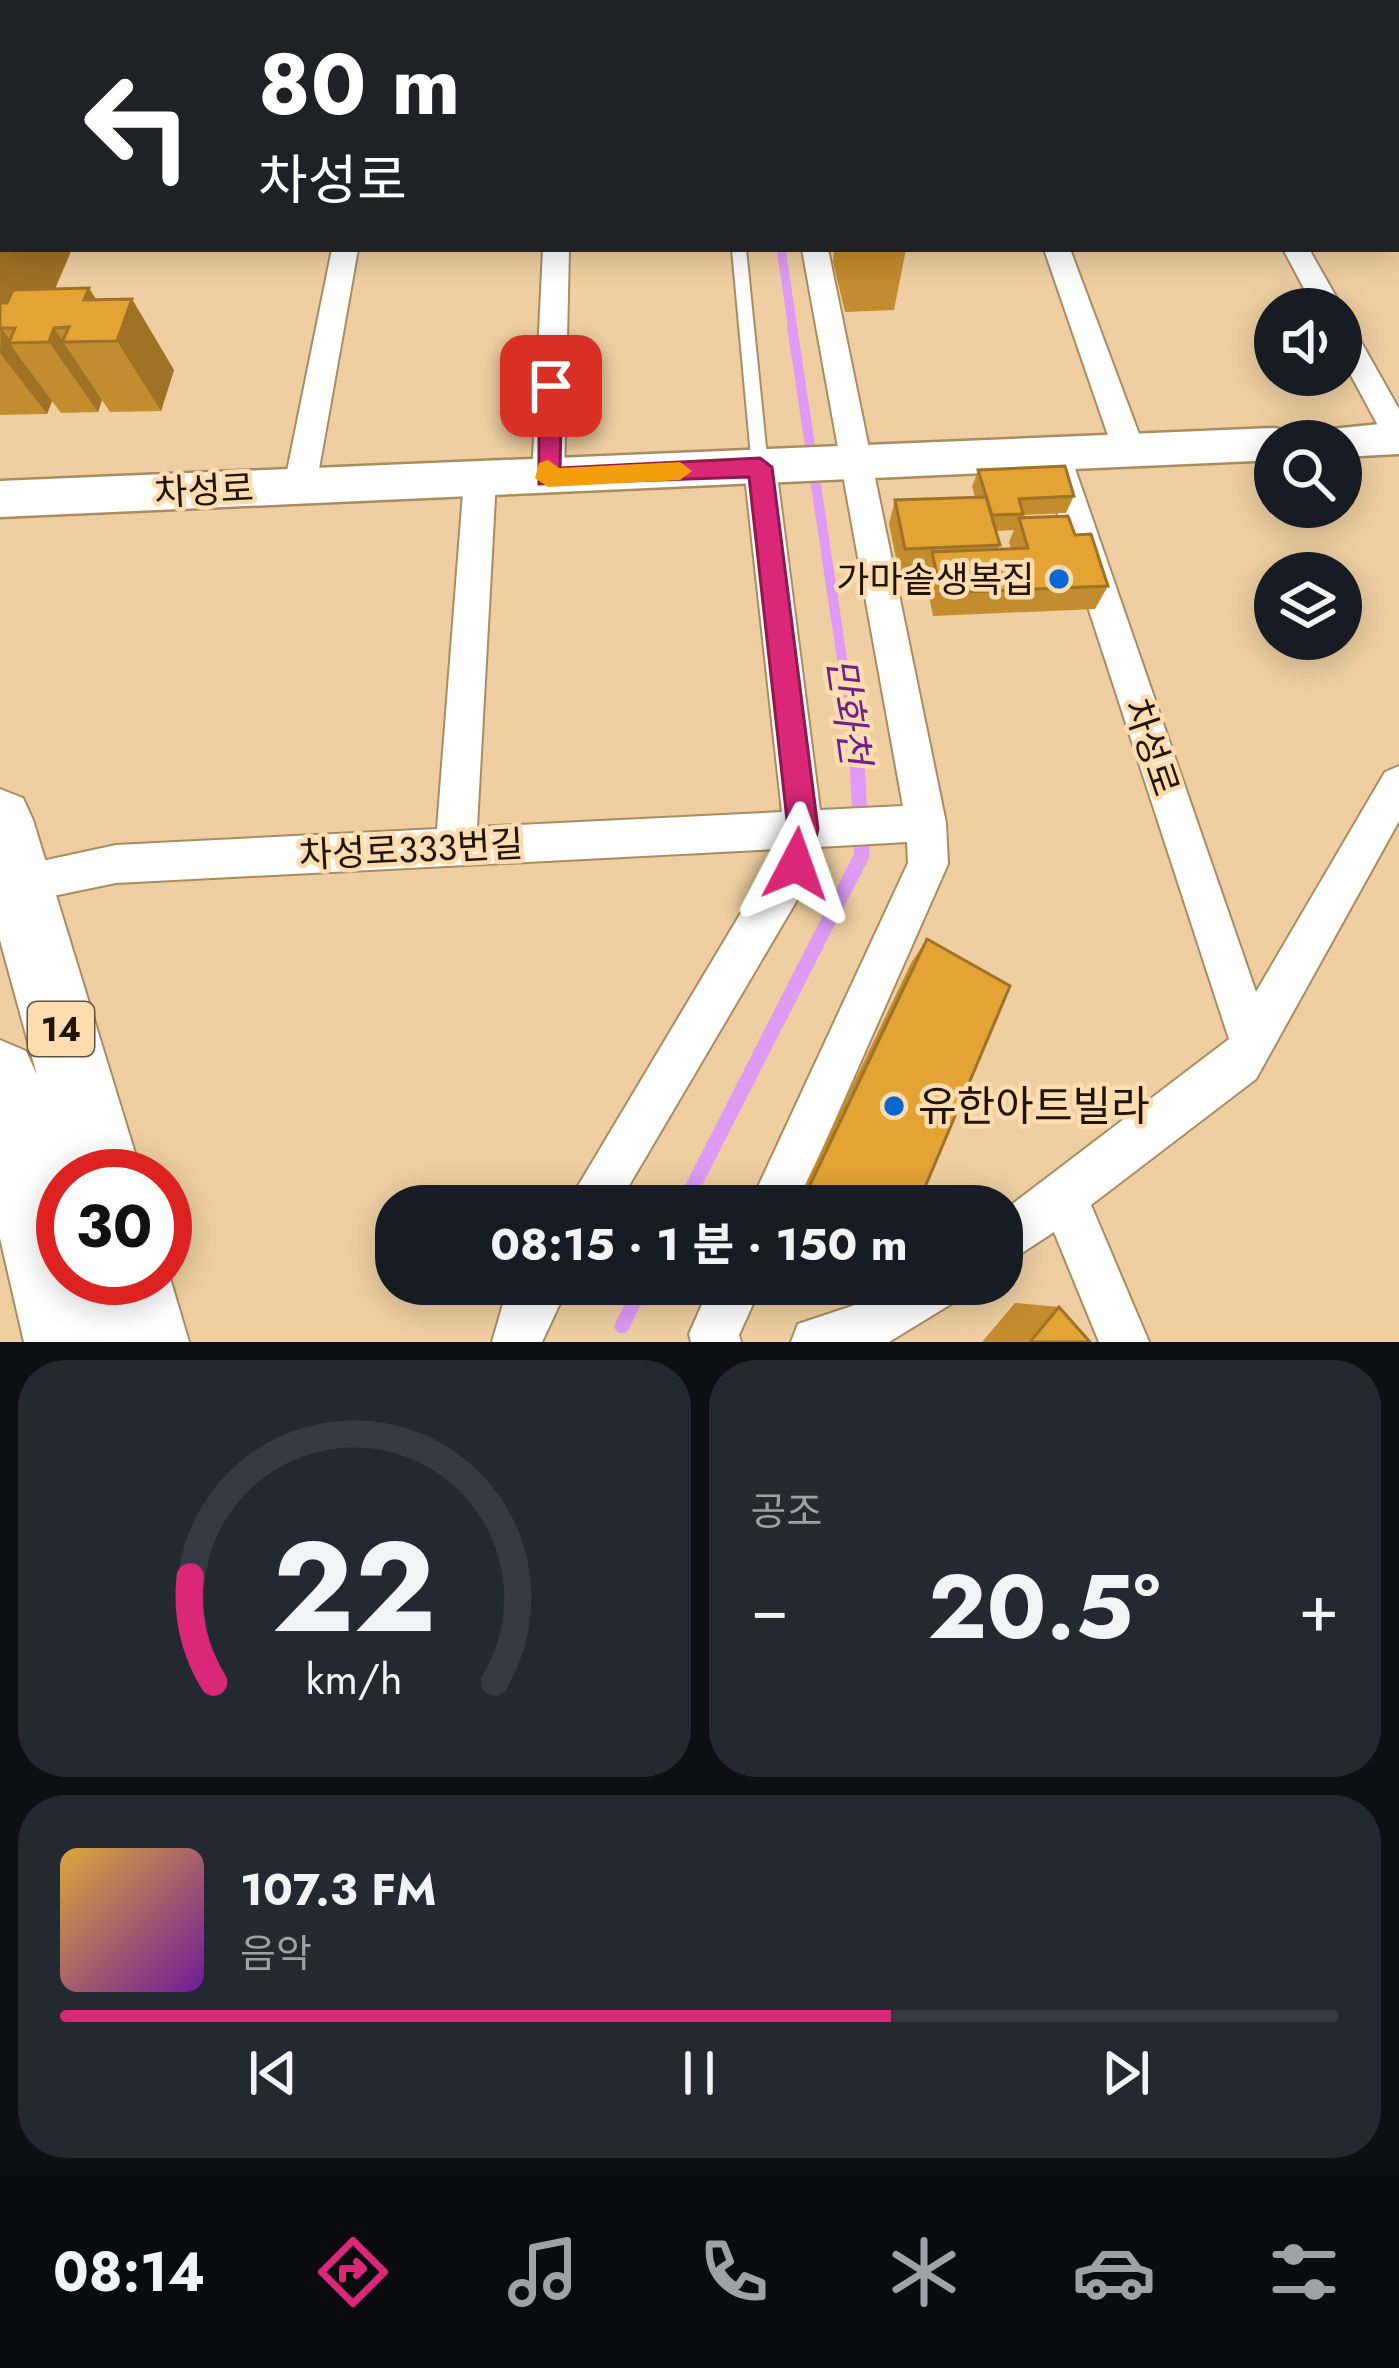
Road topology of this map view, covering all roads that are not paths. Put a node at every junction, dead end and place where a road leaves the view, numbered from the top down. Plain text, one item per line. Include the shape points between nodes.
1 (344, 252) edge
2 (556, 252) edge
3 (739, 252) edge
4 (815, 252) edge
5 (1058, 252) edge
6 (1298, 252) edge
7 (1317, 288) edge
8 (1362, 369) edge
9 (1399, 437) edge
10 (1362, 439) edge
11 (1254, 445) edge
12 (1129, 450) junction
13 (1054, 454) junction
14 (846, 464) junction
15 (766, 467) junction
16 (548, 478) junction
17 (480, 480) junction
18 (300, 486) junction
19 (0, 500) edge
20 (1399, 784) edge
21 (912, 824) junction
22 (818, 828) junction
23 (456, 848) junction
24 (10, 851) edge
25 (1251, 1040) junction
26 (0, 1077) edge
27 (95, 1149) edge
28 (603, 1185) edge
29 (782, 1185) edge
30 (1064, 1198) junction
31 (1023, 1227) edge
32 (138, 1305) edge
33 (531, 1305) edge
34 (727, 1305) edge
35 (904, 1305) edge
36 (66, 1342) edge
37 (147, 1342) edge
38 (517, 1342) edge
39 (716, 1342) edge
40 (815, 1342) edge
41 (1124, 1342) edge

1 - 18 street
2 - 16 street
3 - 15 lane
4 - 14 street
5 - 12 street
6 - 7 street
8 - 9 street
9 - 10 main road
11 - 12 main road
12 - 13 main road
13 - 14 main road
13 - 25 street, 차성로
14 - 15 main road, 차성로
14 - 21 street
15 - 16 main road, 차성로
15 - 22 street
16 - 17 main road, 차성로
17 - 18 main road, 차성로
17 - 23 street
18 - 19 main road, 차성로
20 - 25 street
21 - 22 street, 차성로333번길
21 - 29 street via 928,864
22 - 23 street, 차성로333번길
22 - 28 street
23 - 24 street, 차성로333번길 via 116,864
24 - 27 main road, 14
25 - 30 street via 1240,1063
26 - 36 main road, 14
30 - 31 street
30 - 41 street
32 - 37 main road
33 - 38 street
34 - 39 street
35 - 40 street

